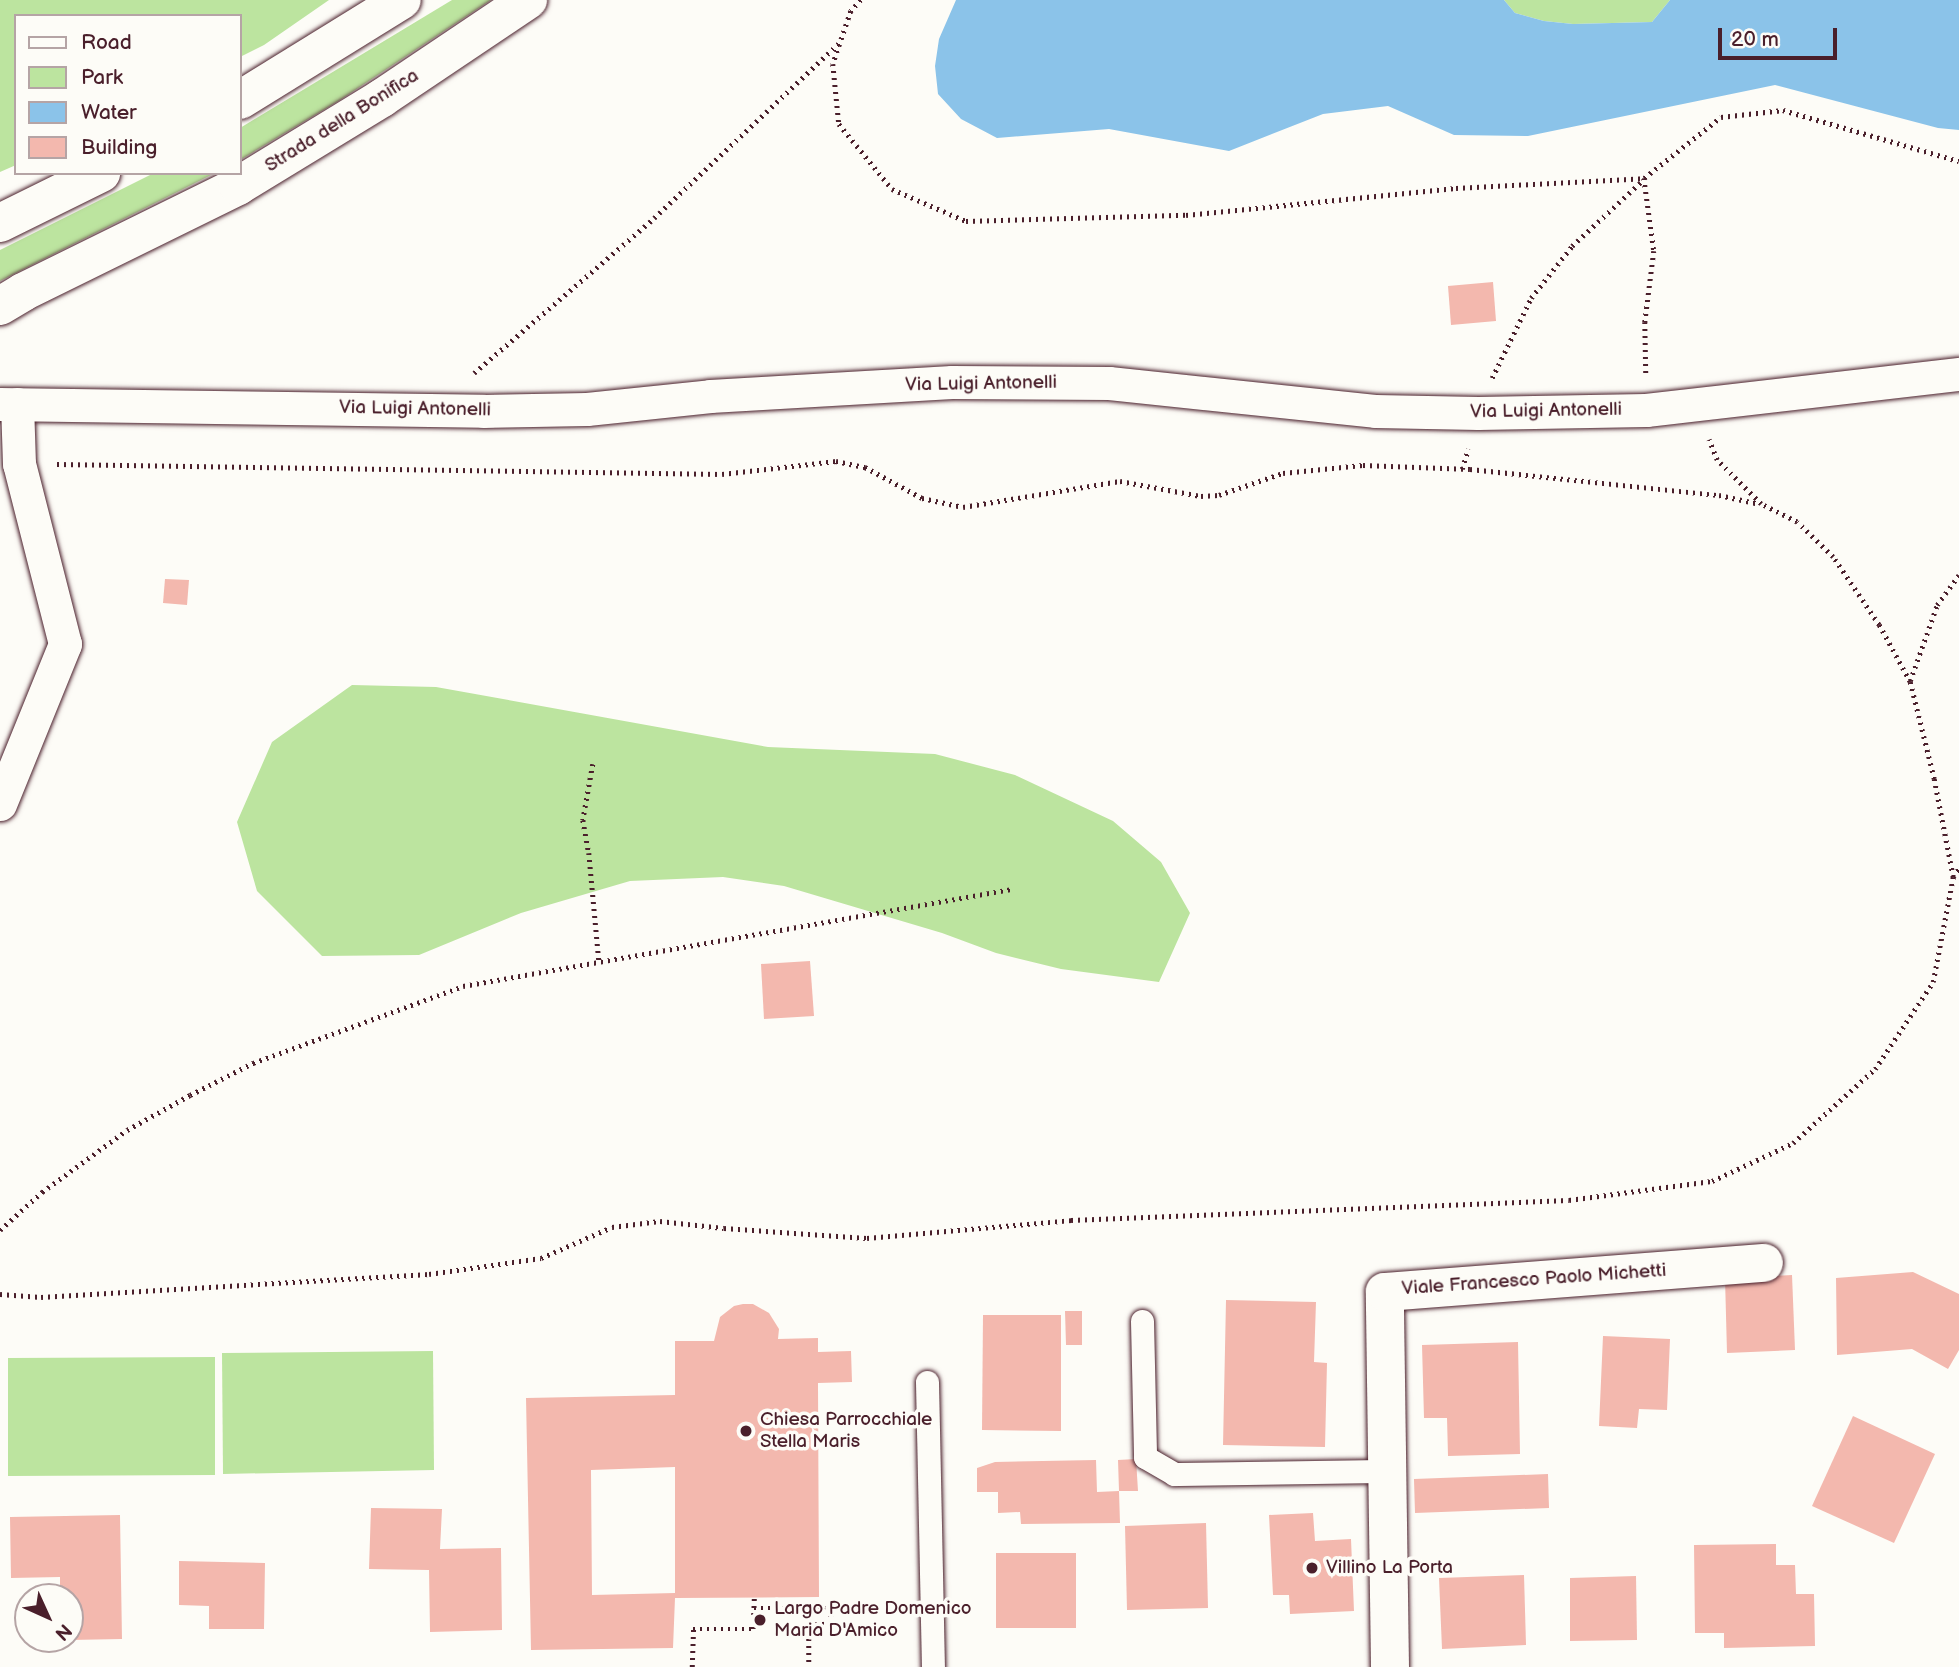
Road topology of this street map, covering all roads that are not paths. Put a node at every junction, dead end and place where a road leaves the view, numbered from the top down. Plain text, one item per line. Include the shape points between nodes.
1 (402, 0) edge
2 (528, 0) edge
3 (242, 99) edge
4 (97, 175) edge
5 (0, 223) edge
6 (0, 306) edge
7 (1959, 374) edge
8 (9, 404) edge
9 (0, 804) edge
10 (1764, 1263) dead end
11 (1142, 1321) dead end
12 (928, 1382) dead end
13 (1387, 1471) junction
14 (933, 1667) edge
15 (1390, 1667) edge

1 - 3 main road
2 - 6 main road, Strada della Bonifica via 382,98 238,186
4 - 5 main road
7 - 8 street, Via Luigi Antonelli via 1646,410 1478,413 1375,411 1110,383 952,382 710,396 587,409
8 - 9 street via 19,464 65,644
10 - 13 main road, Viale Francesco Paolo Michetti via 1385,1292
11 - 13 lane via 1145,1457 1174,1474
12 - 14 lane
13 - 15 main road, Viale Francesco Paolo Michetti

